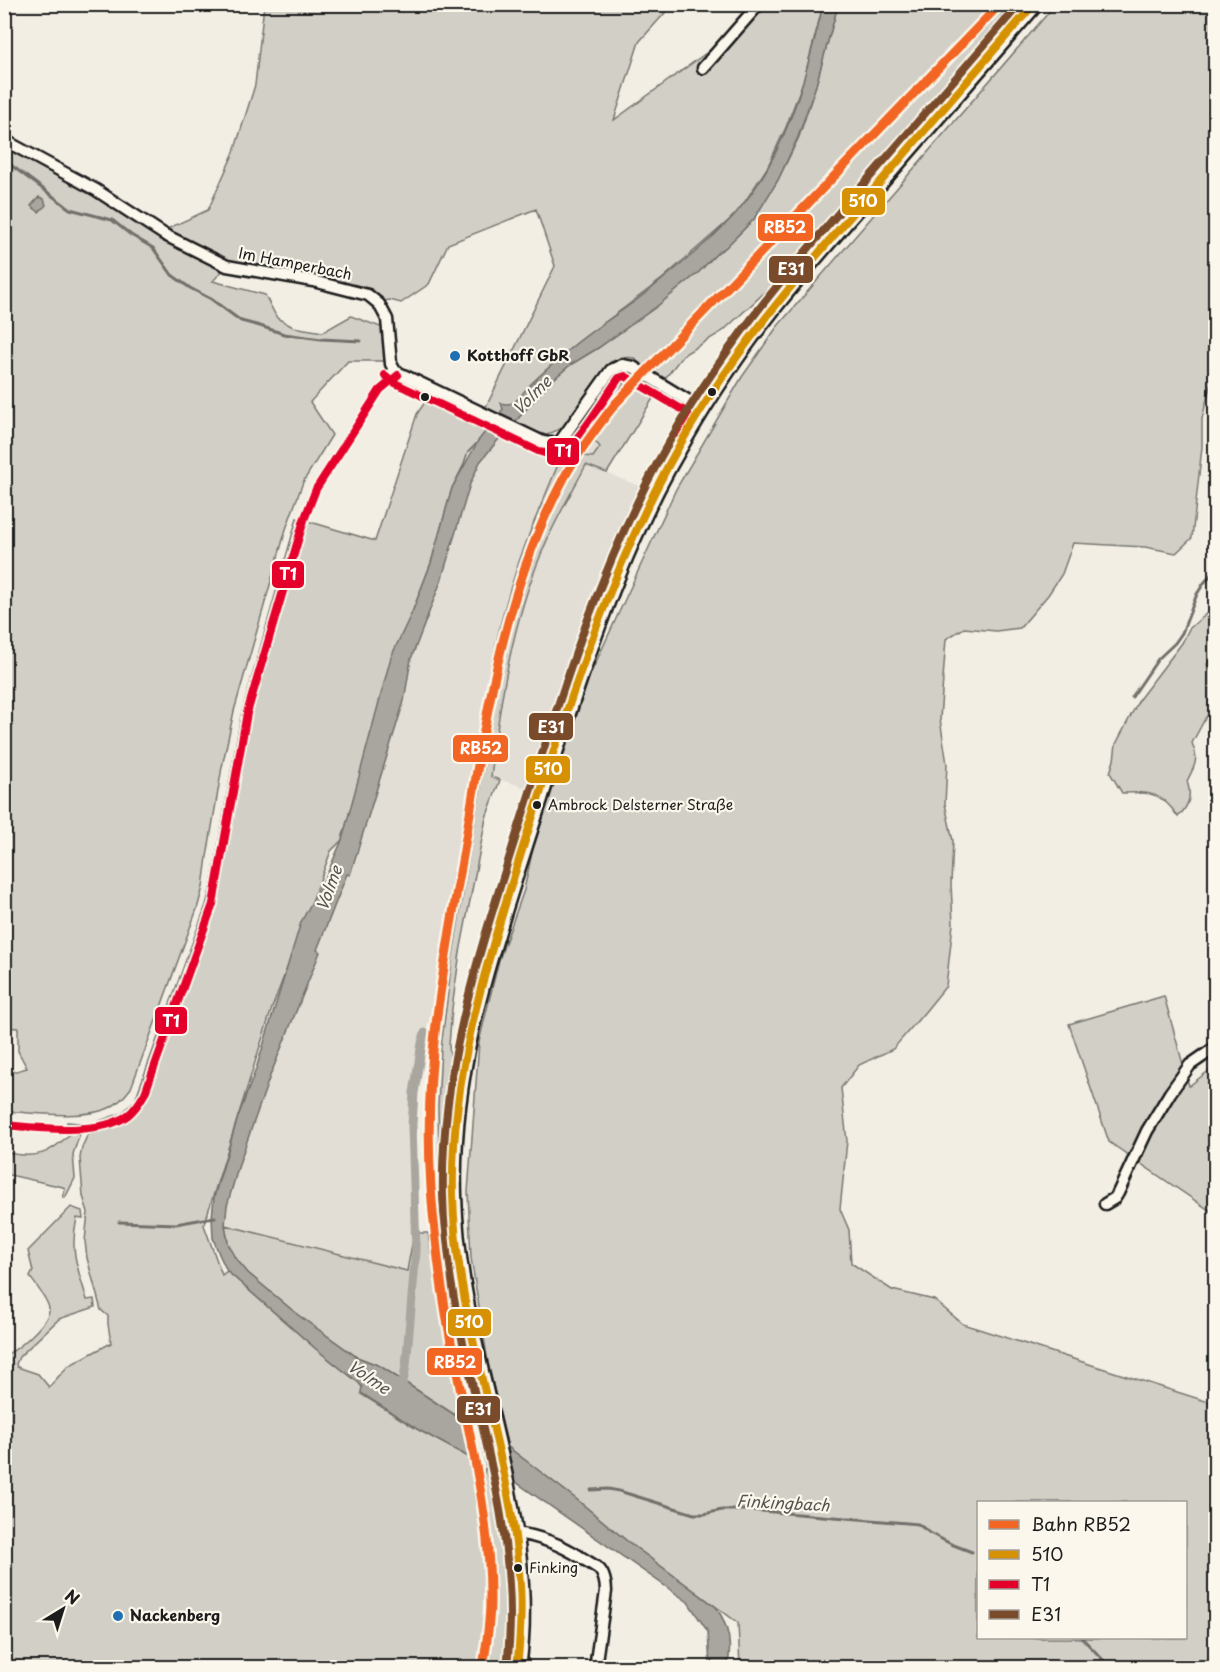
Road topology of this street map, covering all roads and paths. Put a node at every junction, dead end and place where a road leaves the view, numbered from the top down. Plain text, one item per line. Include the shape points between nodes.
1 (759, 4) edge
2 (1034, 4) edge
3 (703, 68) dead end
4 (4, 140) edge
5 (702, 409) junction
6 (1215, 1047) edge
7 (1105, 1204) dead end
8 (515, 1533) junction
9 (517, 1668) edge
10 (595, 1668) edge

1 - 3 street
2 - 5 main road via 771,309
4 - 5 street, Im Hamperbach via 96,190 165,235 227,266 368,295 379,304 387,319 393,369 550,443 559,443 611,370 622,364
5 - 8 main road via 638,527 589,651 488,960 459,1082 453,1140 454,1225 463,1291
6 - 7 street via 1190,1065 1170,1093 1147,1131 1118,1194
8 - 9 main road via 522,1609
8 - 10 street via 568,1549 602,1574 606,1592

